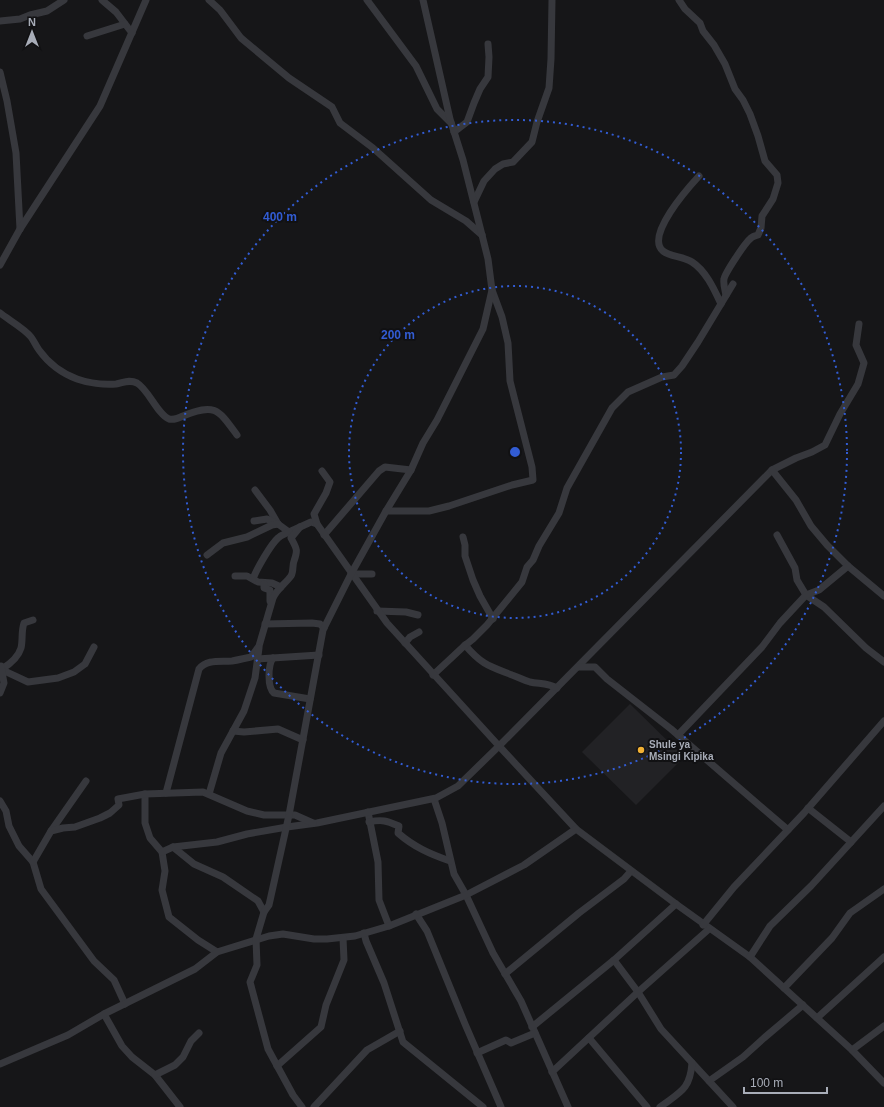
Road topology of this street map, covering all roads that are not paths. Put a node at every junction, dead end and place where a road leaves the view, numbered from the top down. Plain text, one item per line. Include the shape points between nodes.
1 (64, 0) edge
2 (102, 0) edge
3 (146, 0) edge
4 (209, 0) edge
5 (367, 0) edge
6 (423, 0) edge
7 (552, 0) edge
8 (679, 0) edge
9 (0, 21) edge
10 (126, 24) junction
11 (132, 33) junction
12 (87, 36) dead end
13 (488, 44) dead end
14 (0, 72) edge
15 (452, 123) junction
16 (454, 132) junction
17 (699, 176) dead end
18 (474, 202) junction
19 (20, 229) junction
20 (482, 235) junction
21 (0, 265) edge
22 (732, 284) dead end
23 (492, 290) junction
24 (726, 295) junction
25 (721, 304) junction
26 (0, 313) edge
27 (859, 324) dead end
28 (237, 435) dead end
29 (411, 470) junction
30 (772, 470) junction
31 (322, 471) dead end
32 (255, 490) dead end
33 (386, 511) junction
34 (254, 520) dead end
35 (278, 524) junction
36 (317, 524) junction
37 (290, 535) junction
38 (324, 535) junction
39 (777, 535) dead end
40 (463, 537) dead end
41 (208, 555) dead end
42 (848, 566) junction
43 (352, 574) junction
44 (372, 574) dead end
45 (235, 576) dead end
46 (253, 579) junction
47 (264, 584) junction
48 (281, 587) junction
49 (806, 595) junction
50 (884, 596) edge
51 (272, 605) junction
52 (377, 611) junction
53 (418, 615) dead end
54 (493, 619) junction
55 (33, 620) dead end
56 (265, 624) junction
57 (324, 628) junction
58 (419, 632) dead end
59 (405, 643) junction
60 (260, 646) junction
61 (465, 646) junction
62 (94, 647) dead end
63 (319, 655) junction
64 (273, 658) junction
65 (257, 659) junction
66 (884, 662) edge
67 (578, 667) junction
68 (1, 668) edge
69 (433, 675) junction
70 (557, 688) junction
71 (0, 693) edge
72 (310, 699) junction
73 (884, 721) edge
74 (233, 731) junction
75 (678, 735) junction
76 (303, 740) junction
77 (499, 746) junction
78 (86, 781) dead end
79 (166, 793) junction
80 (145, 794) junction
81 (209, 794) junction
82 (434, 798) junction
83 (0, 801) edge
84 (884, 806) edge
85 (808, 808) junction
86 (368, 812) junction
87 (290, 816) junction
88 (369, 822) junction
89 (317, 823) junction
90 (287, 827) junction
91 (576, 829) junction
92 (788, 830) junction
93 (51, 831) junction
94 (851, 842) junction
95 (173, 847) junction
96 (162, 852) junction
97 (450, 861) junction
98 (33, 862) junction
99 (631, 871) junction
100 (884, 889) edge
101 (466, 896) junction
102 (676, 904) junction
103 (264, 912) junction
104 (416, 914) junction
105 (389, 926) junction
106 (706, 927) junction
107 (364, 933) junction
108 (343, 938) junction
109 (256, 939) junction
110 (217, 952) junction
111 (750, 957) junction
112 (884, 957) edge
113 (614, 960) junction
114 (505, 974) junction
115 (784, 988) junction
116 (638, 992) junction
117 (125, 1004) junction
118 (803, 1005) junction
119 (104, 1014) junction
120 (817, 1018) junction
121 (884, 1026) edge
122 (534, 1030) junction
123 (400, 1031) junction
124 (199, 1033) dead end
125 (589, 1038) junction
126 (852, 1050) junction
127 (477, 1053) junction
128 (692, 1063) junction
129 (0, 1064) edge
130 (277, 1066) junction
131 (552, 1072) junction
132 (155, 1075) junction
133 (709, 1081) junction
134 (884, 1083) edge
135 (180, 1107) edge
136 (302, 1107) edge
137 (314, 1107) edge
138 (483, 1107) edge
139 (502, 1107) edge
140 (568, 1107) edge
141 (647, 1107) edge
142 (660, 1107) edge
143 (733, 1107) edge

1 - 9 street via 47,11 20,19
2 - 10 street
3 - 11 street
4 - 20 street via 241,38 289,78 332,107 340,123 373,148 431,200 466,221
5 - 15 street via 416,66 437,109
6 - 15 street
7 - 18 street via 549,88 532,142 513,162 495,169 484,181
8 - 24 street via 700,23 725,64 735,89 750,114 765,161 777,175 778,183 773,199 762,216 758,235 745,244 724,278
10 - 11 street
10 - 12 street
11 - 19 street via 100,106
13 - 16 street via 488,77 480,88 468,122
14 - 19 street via 16,153
15 - 16 street
16 - 18 street
17 - 25 street via 663,223 658,245 663,251 691,262 703,273
18 - 20 street
19 - 21 street
20 - 23 street
22 - 24 street
23 - 29 street via 483,329 437,420 422,444
23 - 33 street via 508,343 510,381 532,467 532,480 429,511
24 - 25 street
25 - 54 street via 674,375 662,377 628,392 612,408 567,488 558,512 527,567 522,582
26 - 28 street via 31,336 47,360 61,373 99,384 127,381 137,383 166,418 171,420 195,411 215,410
27 - 30 street via 856,345 864,363 858,384 840,414 826,445
29 - 33 street
29 - 38 street via 385,467 379,471
30 - 42 street via 796,500 810,526
30 - 67 street
31 - 36 street via 330,482 314,514
32 - 35 street
33 - 43 street
34 - 35 street via 267,519
35 - 37 street
35 - 41 street via 272,524 247,537 223,543
36 - 37 street via 310,522
36 - 38 street
37 - 46 street via 278,538
37 - 48 street via 297,548 296,556 291,575
38 - 43 street
39 - 49 street
40 - 54 street via 465,556 473,580
42 - 49 street via 819,590
42 - 50 street
43 - 44 street
43 - 52 street
43 - 57 street
45 - 46 street
46 - 47 street
47 - 48 street via 272,583
47 - 51 street via 264,588 270,590
48 - 51 street via 276,592
49 - 66 street via 824,607
49 - 75 street via 762,647
51 - 56 street
52 - 53 street
52 - 59 street
54 - 61 street
55 - 68 street via 24,623 21,648 14,662
56 - 57 street via 312,623 320,624
56 - 60 street
57 - 63 street
58 - 59 street
59 - 69 street
60 - 65 street
60 - 79 street via 251,657 208,662 199,669
61 - 69 street
61 - 70 street via 477,659 491,668
62 - 68 street via 85,664 74,672 58,678 28,682 14,677
63 - 64 street
63 - 72 street
64 - 65 street
64 - 72 street via 270,662 270,690
65 - 74 street via 255,678 244,711
67 - 70 street
67 - 75 street via 595,667
68 - 71 street via 4,683
69 - 77 street
70 - 77 street
72 - 76 street
73 - 85 street
74 - 76 street via 278,729
74 - 81 street via 221,753
75 - 92 street
76 - 87 street
77 - 82 street via 458,786
77 - 91 street
78 - 93 street
79 - 80 street
79 - 81 street
80 - 93 street via 118,799 120,805 100,818 75,827
80 - 96 street via 145,823 150,838
81 - 87 street via 264,816
82 - 86 street
82 - 97 street
83 - 98 street via 19,846
84 - 94 street
85 - 92 street
85 - 94 street
86 - 88 street
86 - 89 street
87 - 89 street
87 - 90 street
88 - 97 street via 386,820 399,826 398,833 411,844
88 - 105 street via 378,862 379,900
89 - 90 street
90 - 95 street via 217,842
90 - 103 street via 269,905
91 - 99 street
91 - 101 street via 524,865
92 - 106 street via 734,887
93 - 98 street
94 - 111 street via 770,926
95 - 96 street
95 - 103 street via 194,864 223,878 258,901
96 - 110 street via 165,871 162,890 169,917
97 - 101 street
98 - 117 street via 41,889 94,961 114,980
99 - 102 street
99 - 114 street
100 - 115 street via 850,913 832,938
101 - 104 street
101 - 114 street
102 - 106 street
102 - 113 street
103 - 109 street
104 - 105 street
104 - 127 street via 427,931
105 - 107 street
106 - 111 street
106 - 116 street
107 - 108 street
107 - 123 street
108 - 109 street via 314,939 283,934
108 - 130 street via 344,960 326,1005 321,1027
109 - 110 street
109 - 130 street via 257,965 250,982 268,1049
110 - 117 street via 195,969
111 - 115 street
112 - 120 street
113 - 116 street
113 - 122 street
114 - 122 street
115 - 118 street
116 - 125 street
116 - 128 street via 661,1029
117 - 119 street
118 - 120 street
118 - 133 street via 743,1057
119 - 129 street via 68,1035
119 - 132 street via 122,1046
120 - 126 street
121 - 126 street
122 - 127 street via 511,1042 506,1040
122 - 131 street
123 - 137 street via 366,1050
123 - 138 street via 404,1042
124 - 132 street via 190,1041 176,1066
125 - 131 street
125 - 141 street
126 - 134 street
127 - 139 street
128 - 133 street
128 - 142 street via 686,1087
130 - 136 street
131 - 140 street
132 - 135 street
133 - 143 street

